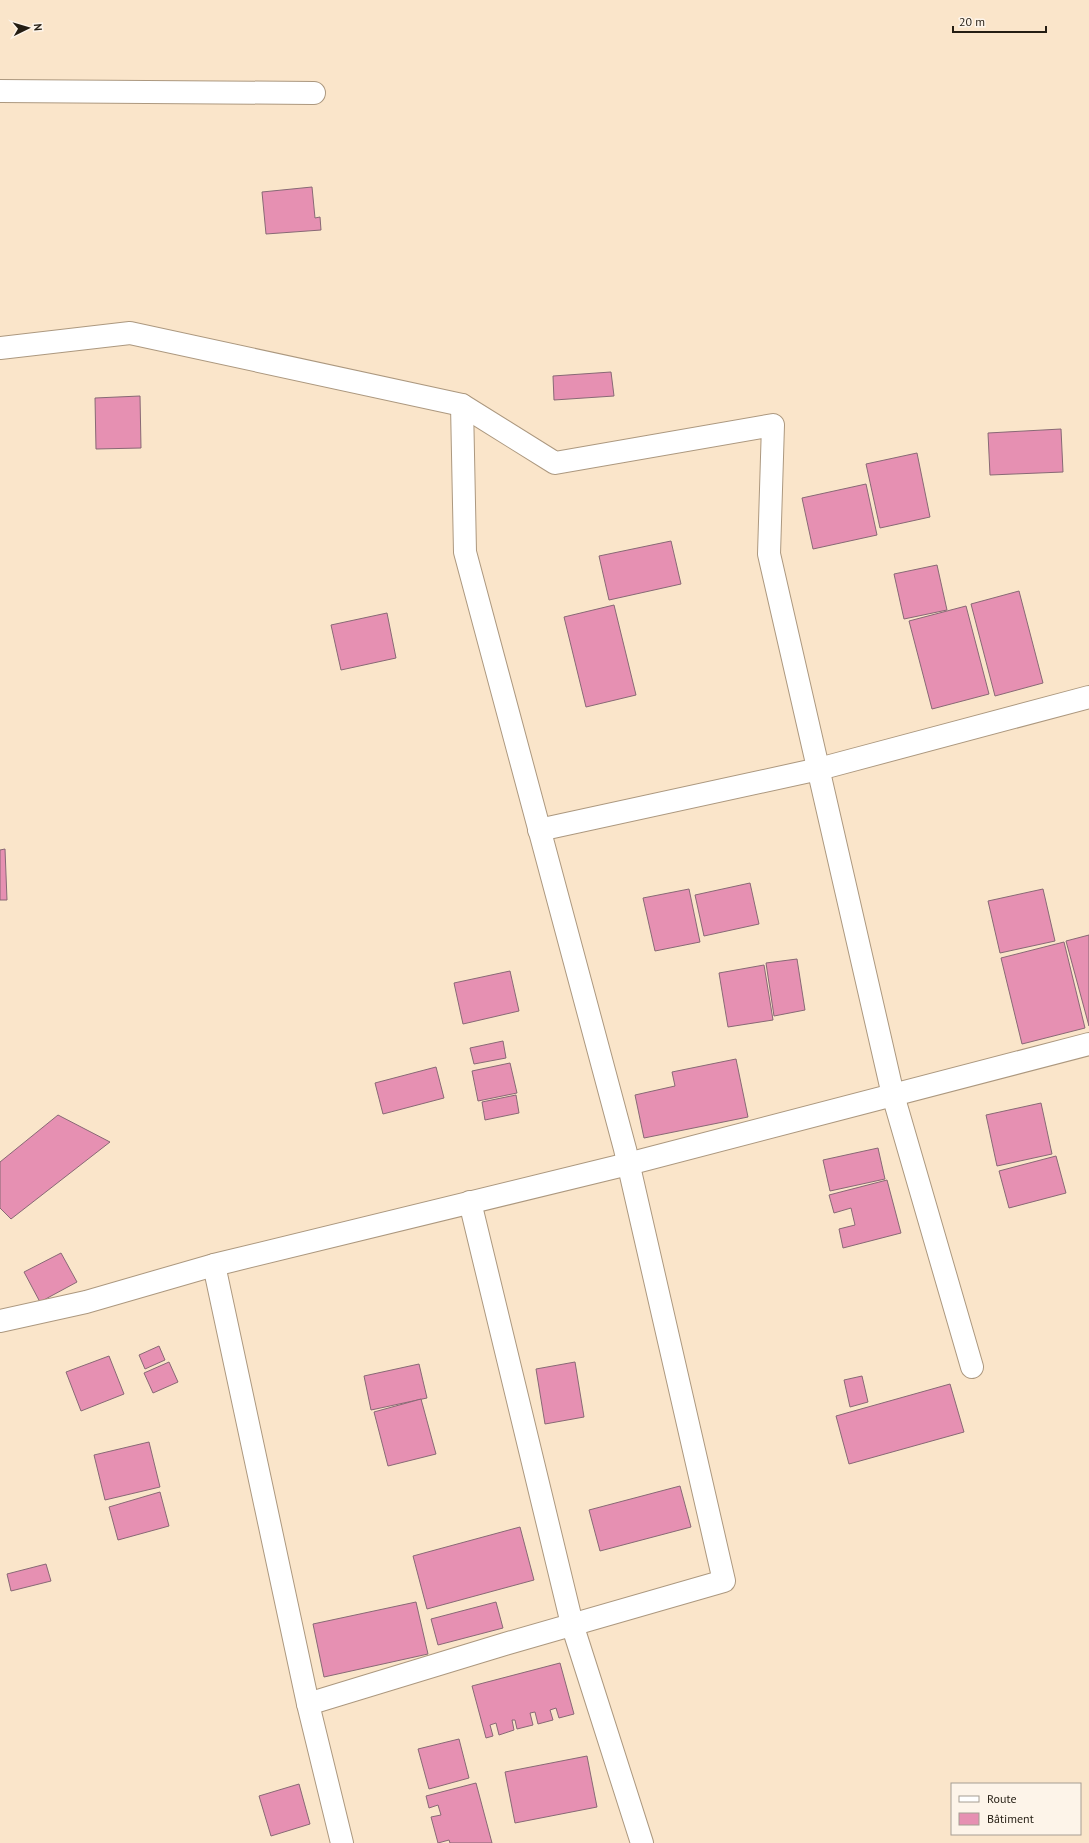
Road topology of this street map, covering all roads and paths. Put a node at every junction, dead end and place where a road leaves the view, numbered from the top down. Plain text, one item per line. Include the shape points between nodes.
1 (0, 91) edge
2 (314, 93) dead end
3 (0, 348) edge
4 (462, 406) junction
5 (1089, 697) edge
6 (818, 770) junction
7 (539, 830) junction
8 (1089, 1044) edge
9 (893, 1095) junction
10 (628, 1164) junction
11 (470, 1202) junction
12 (214, 1265) junction
13 (0, 1321) edge
14 (972, 1367) dead end
15 (572, 1624) junction
16 (308, 1704) junction
17 (342, 1843) edge
18 (642, 1843) edge

1 - 2 street
3 - 4 street via 130,333
4 - 6 street via 555,463 773,426 769,554
4 - 7 street via 465,552
5 - 6 street
6 - 7 street
6 - 9 street
7 - 10 street
8 - 9 street
9 - 10 street
9 - 14 street
10 - 11 street
10 - 15 street via 724,1580
11 - 12 street
11 - 15 street
12 - 13 street via 86,1302
12 - 16 street
15 - 16 street
15 - 18 street
16 - 17 street

